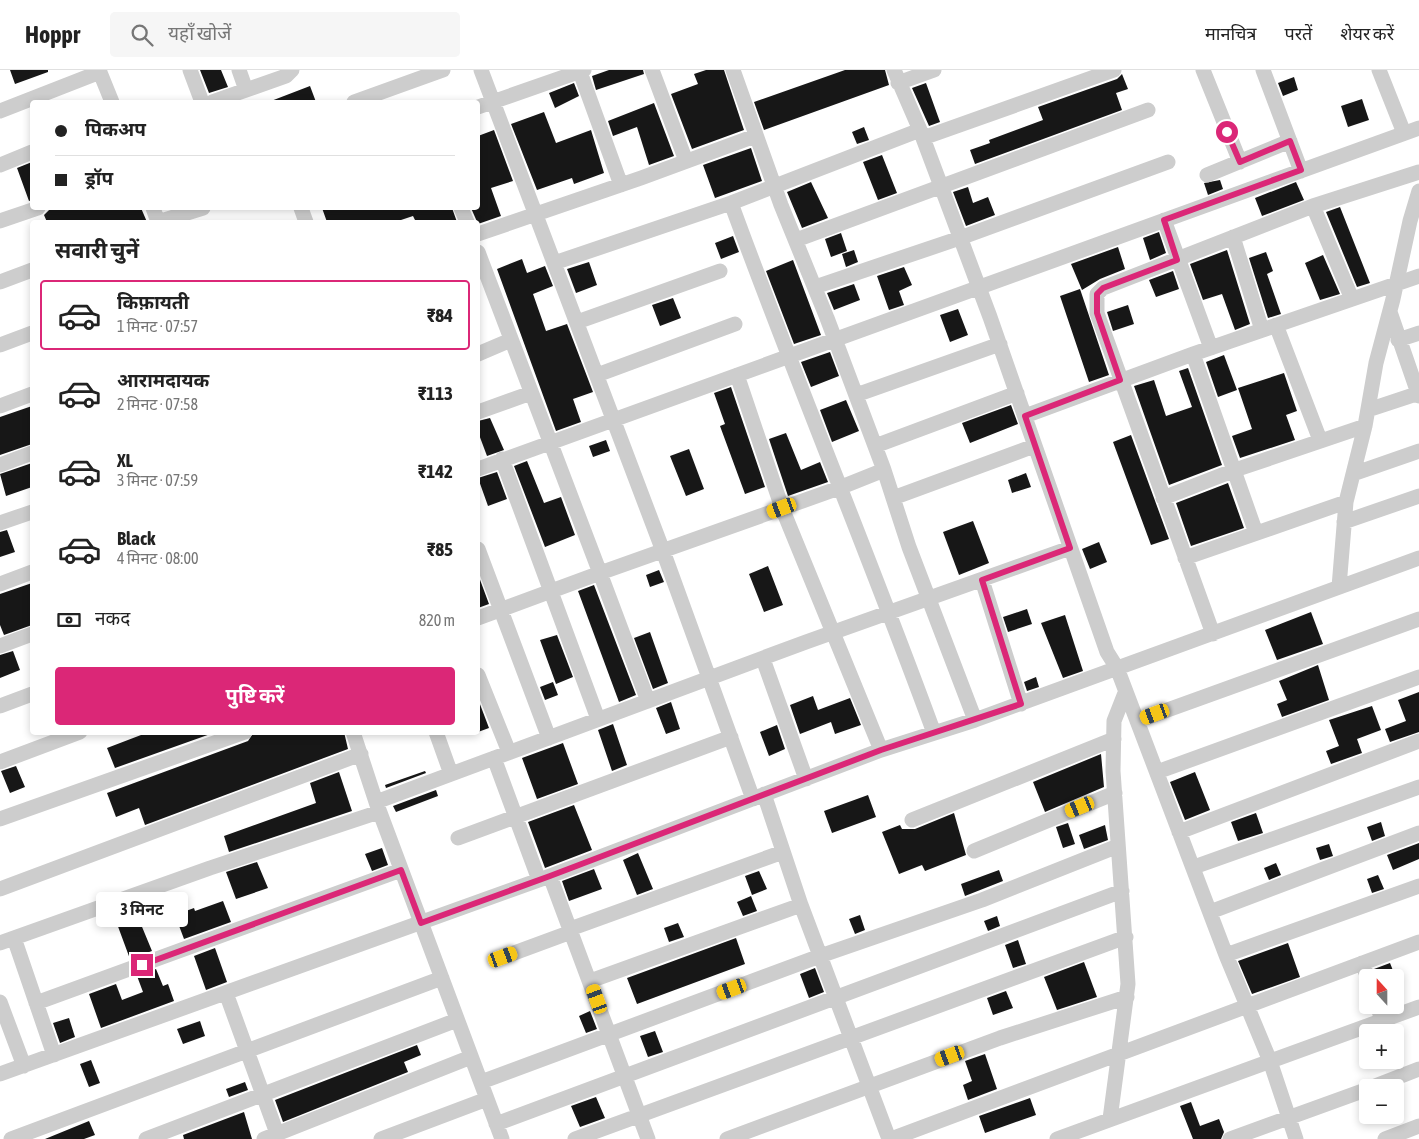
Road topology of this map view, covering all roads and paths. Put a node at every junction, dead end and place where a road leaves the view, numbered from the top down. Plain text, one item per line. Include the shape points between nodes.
1 (190, 70) edge
2 (239, 70) edge
3 (292, 70) edge
4 (443, 70) edge
5 (481, 70) edge
6 (652, 70) edge
7 (733, 70) edge
8 (934, 70) edge
9 (1114, 70) edge
10 (1203, 70) edge
11 (1263, 70) edge
12 (1379, 70) edge
13 (100, 71) edge
14 (582, 71) edge
15 (896, 76) edge
16 (246, 90) junction
17 (111, 100) edge
18 (201, 100) edge
19 (218, 100) edge
20 (360, 100) edge
21 (493, 101) junction
22 (480, 106) edge
23 (1148, 110) dead end
24 (0, 111) edge
25 (1419, 128) edge
26 (1404, 133) junction
27 (921, 134) junction
28 (755, 136) junction
29 (1290, 141) junction
30 (30, 153) edge
31 (686, 161) junction
32 (1168, 162) dead end
33 (1240, 162) junction
34 (0, 165) edge
35 (1301, 170) junction
36 (1419, 172) edge
37 (1207, 175) dead end
38 (621, 185) junction
39 (774, 186) junction
40 (940, 186) junction
41 (1419, 191) edge
42 (731, 203) junction
43 (1314, 206) junction
44 (32, 210) edge
45 (197, 210) edge
46 (536, 214) junction
47 (1414, 219) edge
48 (164, 220) edge
49 (1164, 220) junction
50 (0, 221) edge
51 (480, 233) edge
52 (1233, 237) junction
53 (960, 238) junction
54 (796, 240) junction
55 (1177, 260) junction
56 (554, 263) junction
57 (480, 265) edge
58 (30, 271) edge
59 (720, 272) dead end
60 (1419, 276) edge
61 (0, 282) edge
62 (1397, 283) junction
63 (815, 287) junction
64 (980, 287) junction
65 (484, 290) edge
66 (1352, 299) junction
67 (1390, 312) junction
68 (577, 322) junction
69 (735, 324) dead end
70 (1269, 327) junction
71 (1419, 333) edge
72 (30, 334) edge
73 (511, 340) junction
74 (1398, 340) junction
75 (836, 341) junction
76 (1000, 344) junction
77 (0, 345) edge
78 (1211, 348) junction
79 (480, 353) edge
80 (1193, 354) junction
81 (788, 358) junction
82 (597, 375) junction
83 (736, 375) junction
84 (1120, 380) junction
85 (531, 392) junction
86 (1017, 392) junction
87 (1419, 394) edge
88 (30, 395) edge
89 (856, 395) junction
90 (0, 406) edge
91 (1368, 410) junction
92 (480, 411) edge
93 (1025, 416) junction
94 (614, 421) junction
95 (1365, 426) junction
96 (1320, 440) junction
97 (550, 442) junction
98 (875, 446) junction
99 (1034, 446) junction
100 (1419, 451) edge
101 (30, 454) edge
102 (502, 459) junction
103 (0, 465) edge
104 (480, 469) edge
105 (884, 470) junction
106 (1234, 470) junction
107 (1353, 474) junction
108 (839, 488) junction
109 (1419, 496) edge
110 (893, 498) junction
111 (1163, 498) junction
112 (1346, 502) junction
113 (782, 508) junction
114 (30, 513) edge
115 (1344, 522) junction
116 (0, 523) edge
117 (1256, 533) junction
118 (1070, 548) junction
119 (663, 550) junction
120 (480, 554) edge
121 (1185, 558) junction
122 (1419, 558) edge
123 (30, 573) edge
124 (600, 573) junction
125 (982, 580) junction
126 (0, 584) edge
127 (1339, 586) junction
128 (550, 592) junction
129 (930, 598) junction
130 (501, 608) junction
131 (890, 614) junction
132 (480, 617) edge
133 (1419, 619) edge
134 (833, 633) junction
135 (1212, 634) junction
136 (30, 635) edge
137 (0, 646) edge
138 (763, 659) junction
139 (1118, 668) junction
140 (1419, 677) edge
141 (710, 679) junction
142 (480, 682) edge
143 (1125, 693) junction
144 (30, 695) edge
145 (648, 701) junction
146 (1021, 704) junction
147 (0, 706) edge
148 (598, 719) junction
149 (975, 720) junction
150 (1137, 721) junction
151 (934, 733) junction
152 (72, 735) edge
153 (237, 735) edge
154 (355, 735) edge
155 (437, 735) edge
156 (730, 737) junction
157 (549, 738) junction
158 (1114, 740) junction
159 (1419, 741) edge
160 (881, 750) junction
161 (361, 754) junction
162 (501, 755) junction
163 (0, 762) edge
164 (1157, 772) junction
165 (451, 774) junction
166 (806, 779) junction
167 (1419, 787) edge
168 (1115, 793) junction
169 (759, 796) junction
170 (377, 807) junction
171 (516, 817) junction
172 (0, 819) edge
173 (912, 820) dead end
174 (1180, 832) junction
175 (1419, 833) edge
176 (458, 838) dead end
177 (1118, 846) junction
178 (974, 851) dead end
179 (783, 852) junction
180 (1194, 867) junction
181 (401, 870) junction
182 (545, 878) junction
183 (1419, 886) edge
184 (0, 890) edge
185 (1122, 891) junction
186 (801, 905) junction
187 (1210, 912) junction
188 (421, 923) junction
189 (571, 930) junction
190 (1126, 937) junction
191 (7, 941) edge
192 (1419, 942) edge
193 (1226, 955) junction
194 (820, 956) junction
195 (503, 957) dead end
196 (1367, 969) edge
197 (1359, 972) edge
198 (442, 978) junction
199 (590, 981) junction
200 (226, 993) junction
201 (836, 997) junction
202 (1126, 997) junction
203 (0, 1002) edge
204 (36, 1003) junction
205 (1247, 1006) junction
206 (1419, 1007) edge
207 (1380, 1014) edge
208 (458, 1020) junction
209 (1382, 1020) junction
210 (609, 1035) junction
211 (851, 1036) junction
212 (247, 1051) junction
213 (54, 1055) junction
214 (1119, 1055) junction
215 (471, 1057) junction
216 (1270, 1061) junction
217 (24, 1066) junction
218 (1419, 1069) edge
219 (0, 1074) edge
220 (624, 1076) junction
221 (1393, 1079) edge
222 (481, 1082) junction
223 (868, 1085) junction
224 (1359, 1092) edge
225 (262, 1096) junction
226 (487, 1099) junction
227 (639, 1116) junction
228 (1288, 1118) junction
229 (1110, 1119) junction
230 (1419, 1126) edge
231 (497, 1134) edge
232 (274, 1137) edge
233 (11, 1139) edge
234 (146, 1139) edge
235 (381, 1139) edge
236 (575, 1139) edge
237 (648, 1139) edge
238 (727, 1139) edge
239 (890, 1139) edge
240 (1056, 1139) edge
241 (1230, 1139) edge
242 (1296, 1139) edge
243 (1385, 1139) edge

1 - 18 street
2 - 16 street
3 - 16 street via 286,76
4 - 20 street
5 - 21 street
6 - 31 street
7 - 28 street
8 - 15 street
9 - 27 street
10 - 33 street
11 - 29 street
12 - 26 street
13 - 17 street
13 - 24 street
14 - 21 street
14 - 38 street
15 - 27 street
16 - 19 street
21 - 22 street
21 - 46 street
23 - 40 street
25 - 26 street
26 - 35 street
27 - 39 street
27 - 40 street
28 - 31 street
28 - 39 street
29 - 33 street
29 - 35 street
30 - 34 street
31 - 38 street
32 - 53 street
33 - 37 street
35 - 49 street
36 - 43 street
38 - 46 street
39 - 42 street
39 - 54 street
40 - 53 street
40 - 54 street
41 - 47 street
42 - 56 street
42 - 81 street
43 - 52 street
43 - 66 street
44 - 50 street
45 - 48 street
46 - 51 street
46 - 56 street
47 - 62 street
49 - 55 street
49 - 64 street
52 - 55 street
52 - 70 street
53 - 63 street
53 - 64 street
54 - 63 street
55 - 78 street
55 - 84 street via 1103,288 1097,294 1097,313
56 - 68 street
57 - 65 street
58 - 61 street
59 - 68 street
60 - 62 street
62 - 66 street
62 - 67 street
63 - 75 street
64 - 75 street
64 - 76 street
65 - 73 street
66 - 70 street
67 - 74 street
67 - 91 street
68 - 82 street
69 - 82 street
70 - 78 street
70 - 96 street
71 - 74 street
72 - 77 street
73 - 79 street
73 - 85 street
74 - 87 street
75 - 81 street
75 - 89 street
76 - 86 street
76 - 89 street
78 - 80 street
80 - 84 street
80 - 106 street
81 - 83 street
81 - 108 street
82 - 94 street
83 - 94 street
83 - 113 street
84 - 93 street
84 - 111 street
85 - 92 street
85 - 97 street
86 - 93 street
86 - 98 street
87 - 91 street
88 - 90 street
89 - 98 street
91 - 95 street
93 - 99 street
94 - 97 street
94 - 119 street
95 - 96 street
95 - 107 street
96 - 106 street
97 - 102 street
97 - 124 street
98 - 105 street
99 - 110 street
99 - 118 street
100 - 107 street
101 - 103 street
102 - 104 street
102 - 128 street
105 - 108 street
105 - 110 street
106 - 111 street
106 - 117 street
107 - 112 street
108 - 113 street
108 - 131 street
109 - 115 street
110 - 129 street
111 - 121 street
112 - 115 street
112 - 117 street
113 - 119 street
113 - 134 street
114 - 116 street
115 - 127 street
117 - 121 street
118 - 125 street
118 - 139 street via 1107,652
119 - 124 street
119 - 141 street
120 - 130 street
121 - 135 street
122 - 127 street
123 - 126 street
124 - 128 street
124 - 145 street
125 - 129 street
125 - 146 street
127 - 135 street
128 - 130 street
128 - 148 street
129 - 131 street
129 - 149 street
130 - 132 street
130 - 157 street
131 - 134 street
131 - 151 street
133 - 150 street
134 - 138 street
134 - 160 street
135 - 139 street
136 - 137 street
138 - 141 street
138 - 166 street
139 - 143 street
139 - 146 street
140 - 164 street
141 - 145 street
141 - 156 street
142 - 162 street
143 - 150 street
143 - 158 street via 1114,722
144 - 147 street
145 - 148 street
146 - 149 street
148 - 157 street
149 - 151 street
150 - 164 street
151 - 160 street
152 - 163 street
153 - 172 street
154 - 161 street
155 - 165 street
156 - 169 street
156 - 171 street
157 - 162 street
158 - 168 street
158 - 173 street
159 - 174 street
160 - 166 street
161 - 170 street
161 - 184 street
162 - 165 street
162 - 171 street
164 - 174 street
165 - 170 street
166 - 169 street
167 - 180 street
168 - 177 street
168 - 178 street
169 - 179 street
169 - 182 street
170 - 181 street
170 - 191 street
171 - 176 street
171 - 182 street
174 - 180 street
175 - 187 street
177 - 185 street
177 - 194 street via 990,897
179 - 186 street
179 - 189 street
180 - 187 street
181 - 188 street
181 - 204 street
182 - 188 street
182 - 189 street
183 - 193 street
185 - 190 street
185 - 201 street
186 - 194 street
186 - 199 street
187 - 193 street
188 - 198 street
188 - 200 street
189 - 195 street
189 - 199 street
190 - 202 street
190 - 211 street
191 - 204 street
192 - 196 street
193 - 205 street
194 - 201 street
194 - 210 street
197 - 205 street
198 - 208 street
198 - 212 street
199 - 210 street
200 - 212 street
200 - 213 street
201 - 211 street
201 - 220 street
202 - 214 street
202 - 223 street
203 - 217 street
204 - 213 street
205 - 214 street
205 - 216 street
206 - 209 street
207 - 209 street
208 - 215 street
208 - 225 street
209 - 216 street
210 - 220 street
210 - 222 street
211 - 223 street
211 - 227 street
212 - 225 street
212 - 233 street
213 - 217 street
214 - 229 street
214 - 239 street
215 - 222 street
215 - 232 street
216 - 228 street
216 - 229 street
217 - 219 street
218 - 221 street
220 - 227 street
220 - 231 street
222 - 226 street
223 - 238 street
223 - 239 street
224 - 228 street
225 - 232 street
225 - 234 street
226 - 231 street
226 - 235 street
227 - 236 street
227 - 237 street
228 - 241 street
228 - 242 street
229 - 240 street
230 - 243 street

